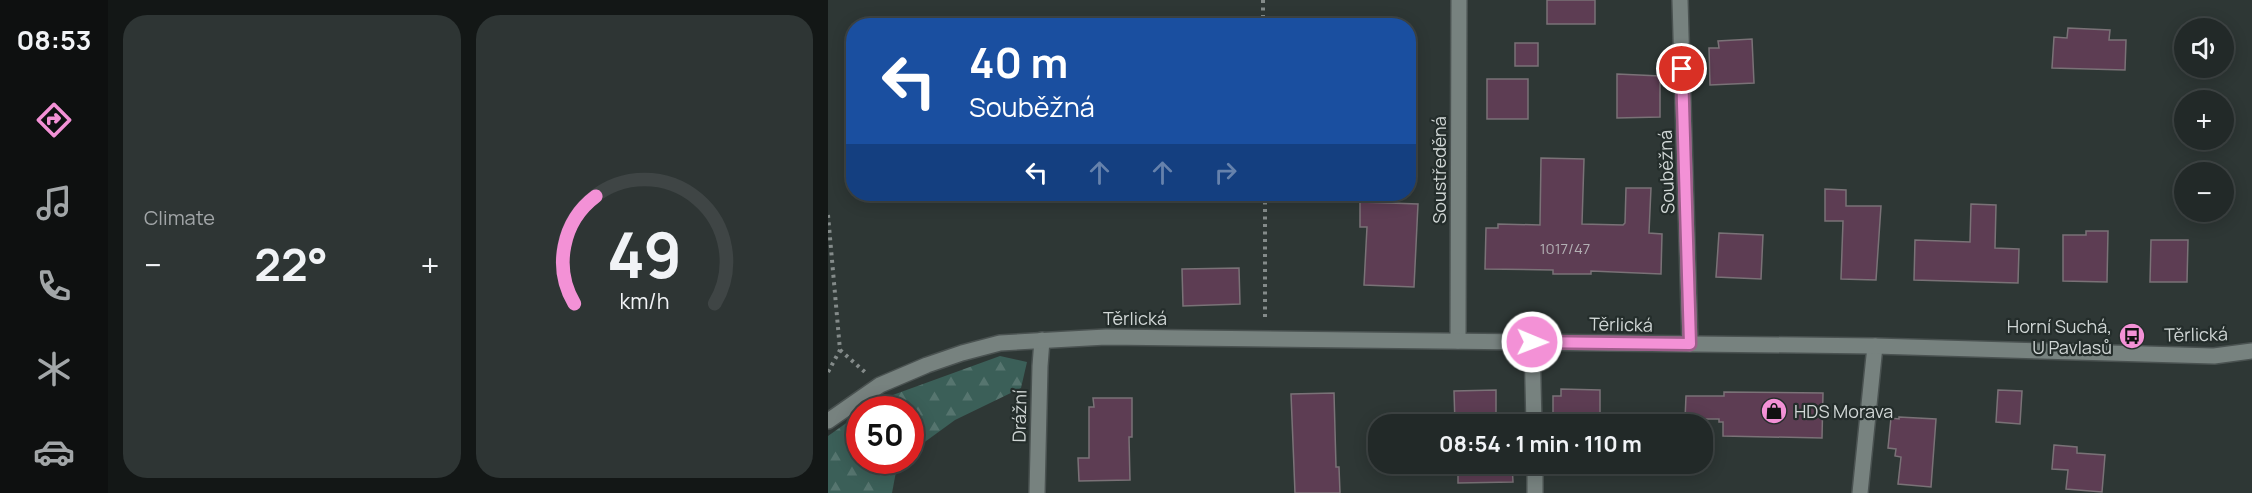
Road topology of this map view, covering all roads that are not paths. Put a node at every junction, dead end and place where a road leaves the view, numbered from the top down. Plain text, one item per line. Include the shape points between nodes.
1 (1459, 0) edge
2 (1680, 0) edge
3 (1042, 340) junction
4 (1458, 341) junction
5 (1532, 342) junction
6 (1690, 344) junction
7 (1875, 346) junction
8 (2252, 351) edge
9 (1534, 414) edge
10 (828, 421) edge
11 (1535, 474) edge
12 (1037, 493) edge
13 (1535, 493) edge
14 (1860, 493) edge

1 - 4 main road, Soustředěná
2 - 6 main road, Souběžná
3 - 4 main road, Těrlická via 1106,337
3 - 10 main road, Těrlická via 1000,343 927,365 880,385
3 - 12 main road, Drážní
4 - 5 main road, Těrlická
5 - 6 main road, Těrlická
5 - 9 main road
6 - 7 main road, Těrlická
7 - 8 main road, Těrlická via 2214,356
7 - 14 main road
11 - 13 main road

